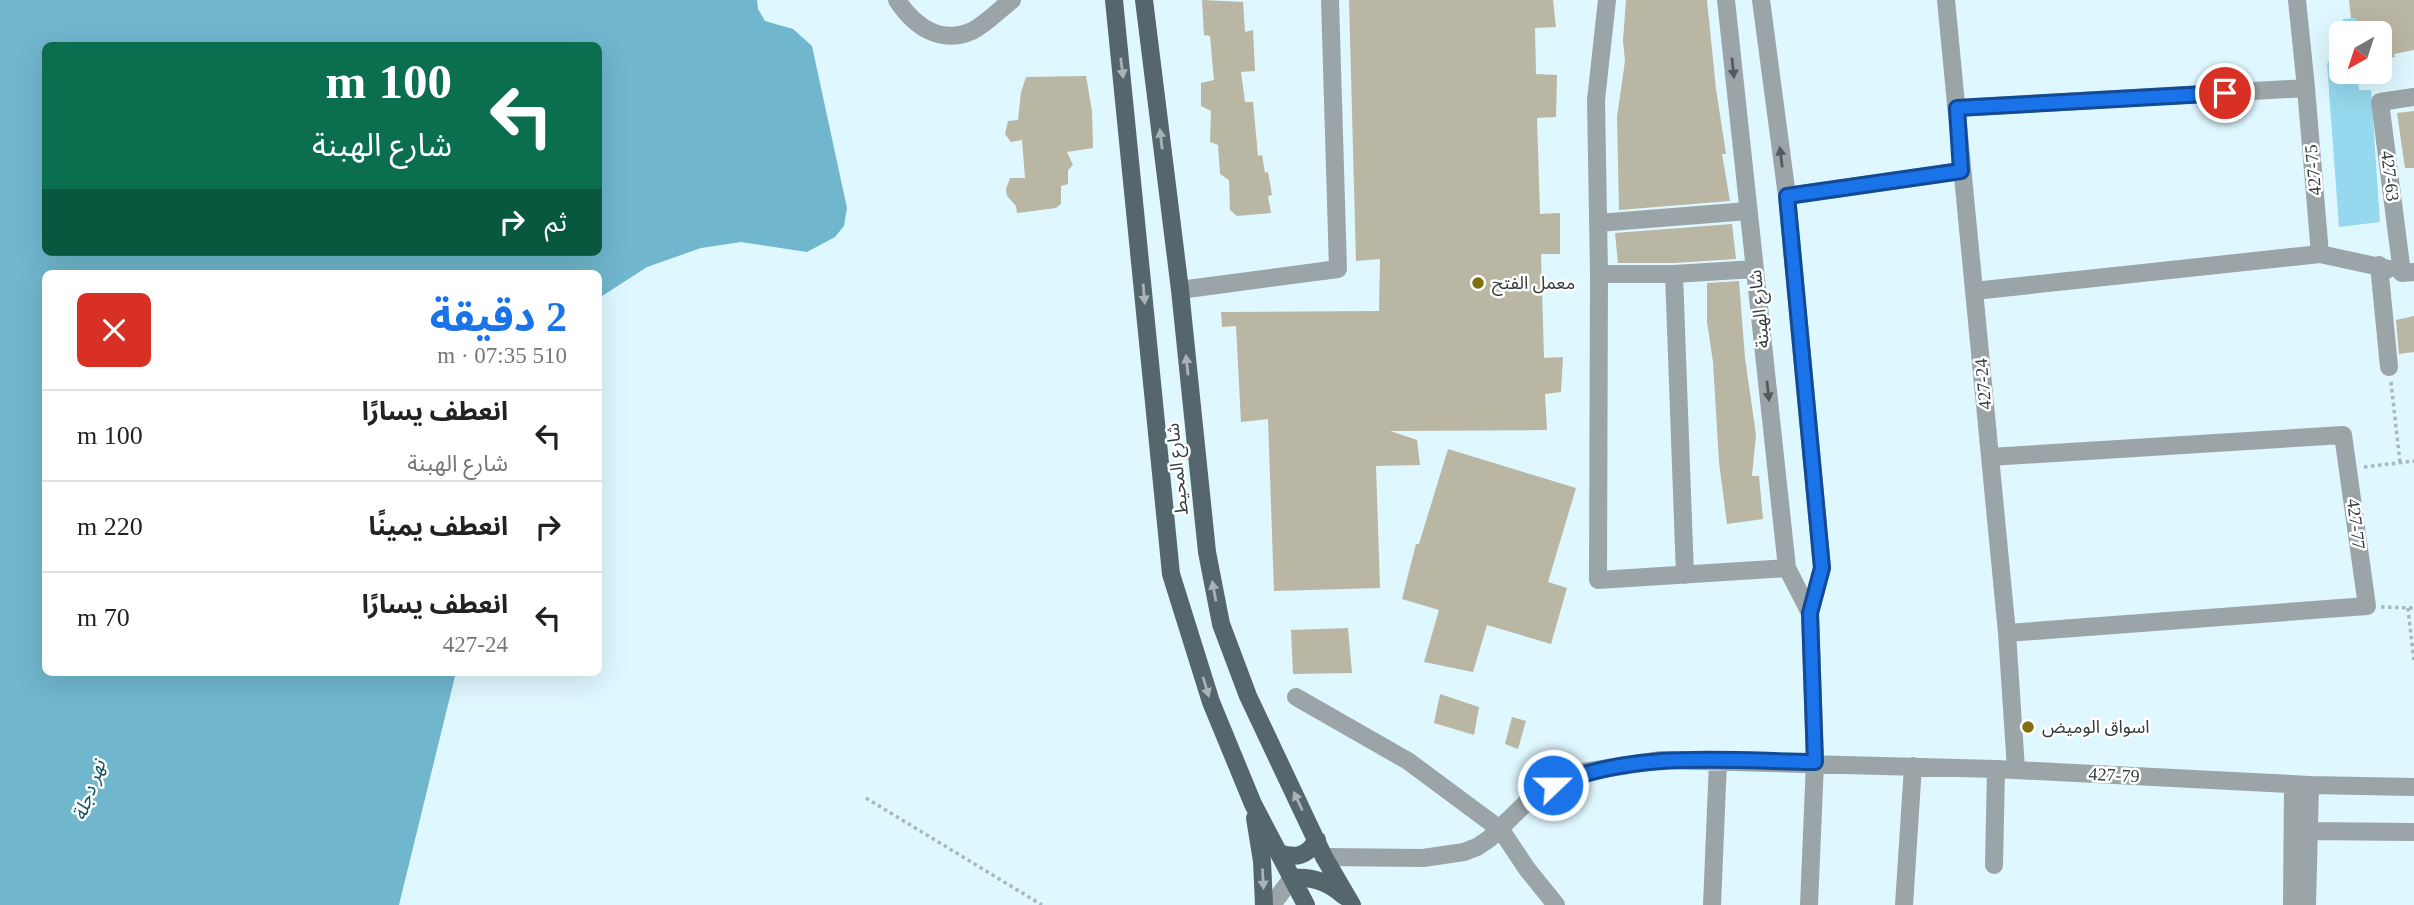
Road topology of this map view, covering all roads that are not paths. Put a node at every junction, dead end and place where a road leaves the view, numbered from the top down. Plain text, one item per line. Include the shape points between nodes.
1 (897, 0) edge
2 (1012, 0) edge
3 (1114, 0) edge
4 (1144, 0) edge
5 (1330, 0) edge
6 (1607, 0) edge
7 (1726, 0) edge
8 (1761, 0) edge
9 (1946, 0) edge
10 (2297, 0) edge
11 (2306, 88) junction
12 (2414, 97) edge
13 (1957, 108) junction
14 (1961, 171) junction
15 (1787, 196) junction
16 (1748, 211) junction
17 (1598, 223) junction
18 (2320, 254) junction
19 (2379, 265) junction
20 (1755, 269) junction
21 (2408, 272) edge
22 (1599, 274) junction
23 (1674, 274) junction
24 (1180, 290) junction
25 (1974, 292) junction
26 (2389, 367) road end
27 (1990, 457) junction
28 (1787, 568) junction
29 (1685, 575) junction
30 (1810, 613) junction
31 (2007, 633) junction
32 (1296, 697) dead end
33 (1718, 761) junction
34 (1815, 762) junction
35 (1913, 766) junction
36 (1996, 769) junction
37 (2016, 769) junction
38 (2302, 785) junction
39 (2414, 787) edge
40 (1253, 804) junction
41 (1501, 830) junction
42 (2309, 831) junction
43 (2414, 832) edge
44 (1320, 849) junction
45 (1279, 853) junction
46 (1994, 865) dead end
47 (1292, 878) junction
48 (1324, 882) junction
49 (1352, 904) edge
50 (1264, 905) edge
51 (1272, 905) edge
52 (1306, 905) edge
53 (1312, 905) edge
54 (1556, 905) edge
55 (1712, 905) edge
56 (1809, 905) edge
57 (1904, 905) edge
58 (2292, 905) edge
59 (2306, 905) edge

1 - 2 street via 915,24 944,36 974,30
3 -> 40 main road, شارع المحيط via 1171,574 1211,702
24 -> 4 main road, شارع المحيط
5 - 24 street via 1338,269
6 - 17 street via 1596,100
7 -> 16 street, شارع الهبنة
15 -> 8 street, شارع الهبنة
9 - 13 street, 427-24
10 - 11 street, 427-75
11 - 13 street
11 - 18 street, 427-75
12 - 21 street, 427-63 via 2380,102
13 - 14 street, 427-24
14 - 15 street
14 - 25 street, 427-24
15 - 30 street, شارع الهبنة via 1822,568
16 - 17 street
16 - 20 street, شارع الهبنة
17 - 22 street
18 - 19 street
18 - 25 street
19 - 21 street
19 - 26 street
20 - 23 street
20 -> 28 street, شارع الهبنة
22 - 23 street
22 - 29 street via 1598,580
23 - 29 street
44 -> 24 main road, شارع المحيط via 1248,696 1221,624 1207,552
25 - 27 street, 427-24
27 - 31 street, 427-24
27 - 31 street, 427-77 via 2343,435 2367,606
28 - 29 street
28 - 30 street, شارع الهبنة
30 - 34 street, شارع الهبنة
31 - 37 street, 427-24
32 - 41 street via 1408,761
33 - 34 street, 427-79
33 - 41 street, 427-79 via 1661,760 1583,772 1528,801
33 - 55 street
34 - 35 street, 427-79
34 - 56 street, شارع الهبنة
35 - 36 street, 427-79
35 - 57 street
36 - 37 street, 427-79
36 - 46 street
37 - 38 street, 427-79
38 - 39 street, 427-79
38 - 42 street
38 - 58 street
40 - 45 main road, شارع المحيط
40 -> 50 main road
41 - 44 street, 427-79 via 1477,848 1423,858
41 - 54 street
42 - 43 street
42 - 59 street
44 - 45 main road via 1301,856
44 - 48 main road
44 - 49 main road, شارع المحيط
45 - 47 main road, شارع المحيط
47 - 48 main road
47 - 51 street
47 - 52 main road, شارع المحيط
48 - 49 main road
48 - 53 main road

